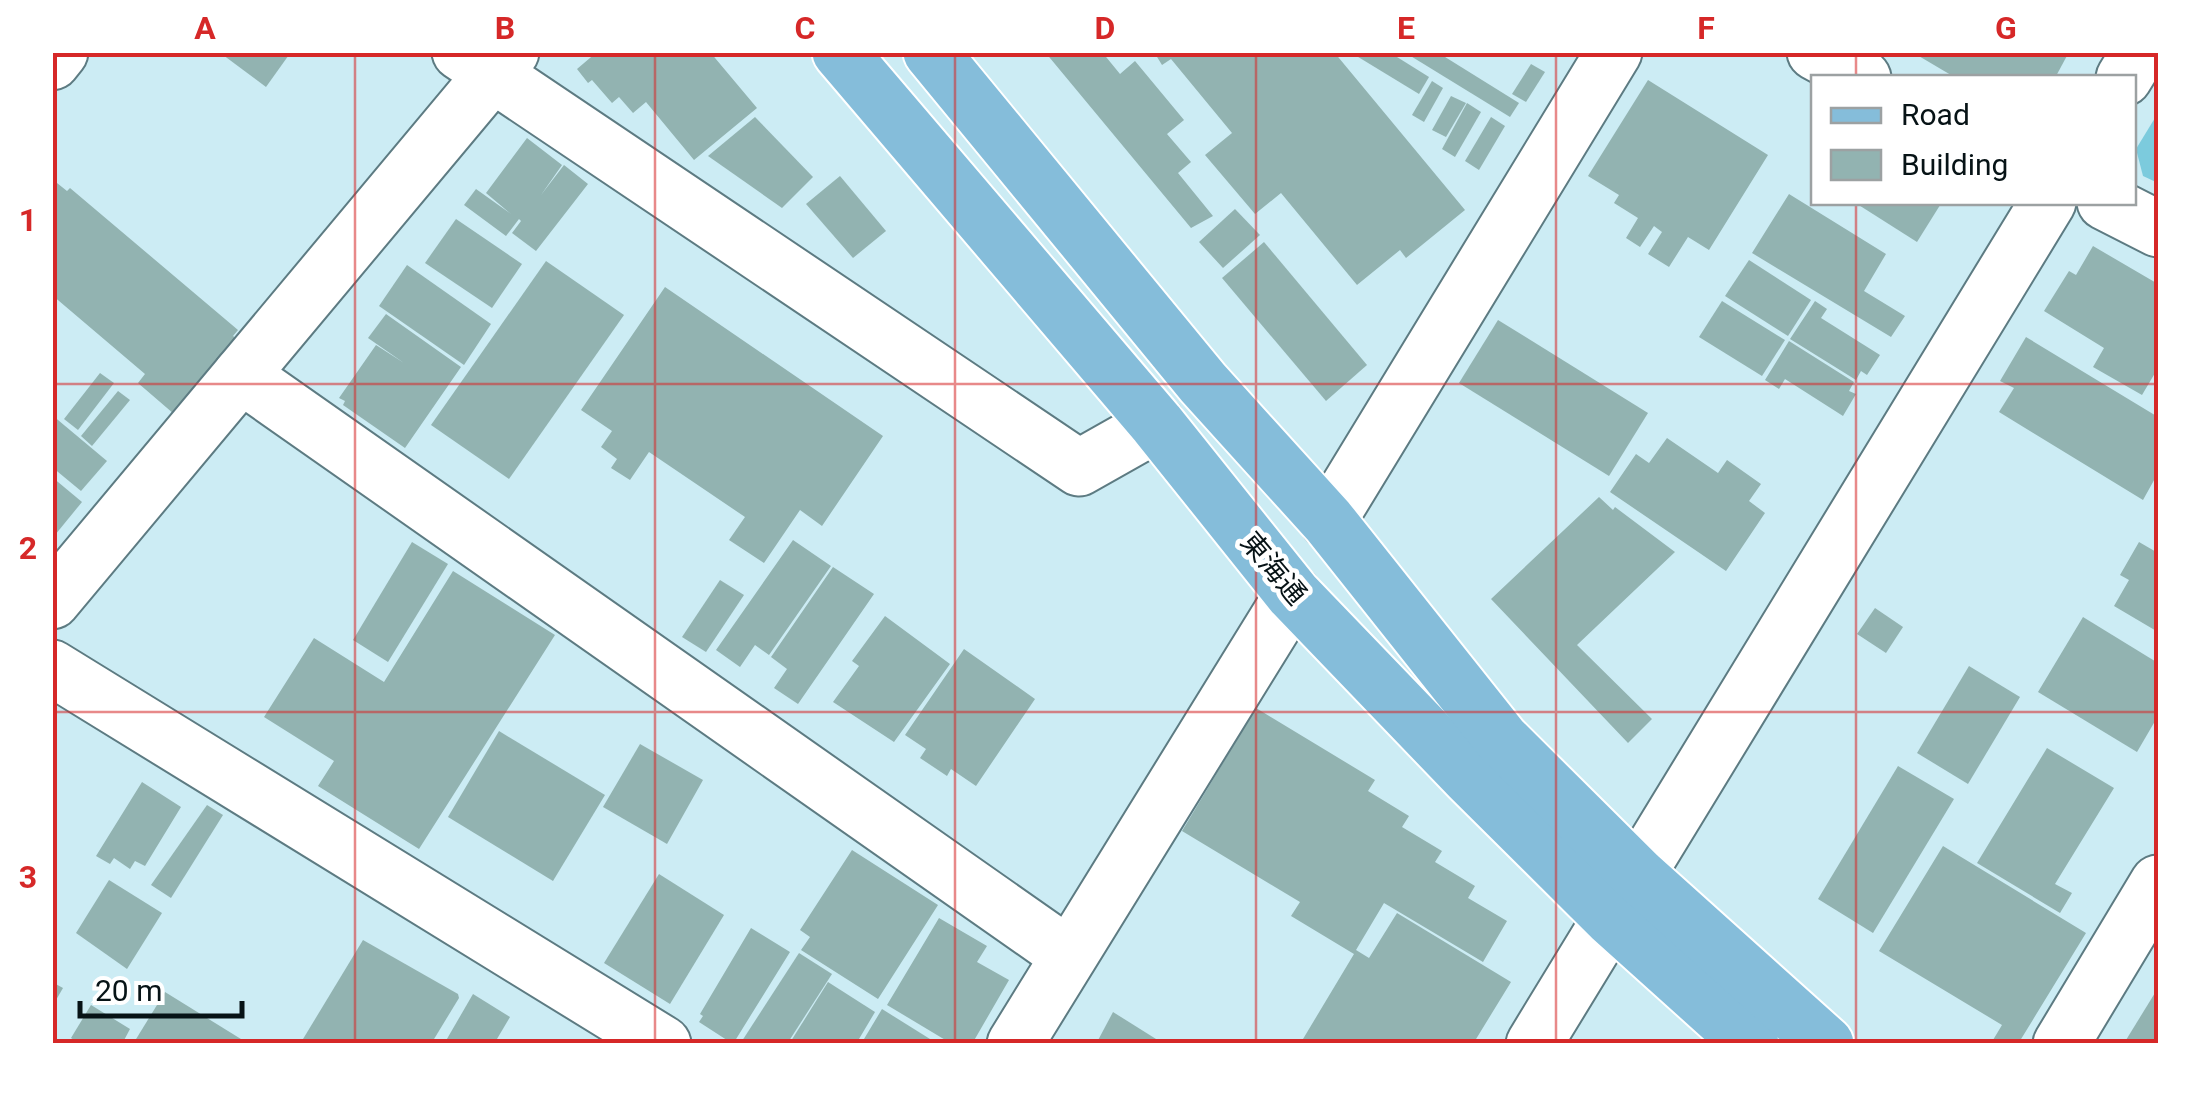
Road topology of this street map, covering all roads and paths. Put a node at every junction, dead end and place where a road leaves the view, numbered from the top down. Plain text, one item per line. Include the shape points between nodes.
1 (60, 52) edge
2 (840, 52) edge
3 (931, 52) edge
4 (1614, 52) edge
5 (1815, 52) edge
6 (2140, 52) edge
7 (487, 60) edge
8 (52, 62) edge
9 (1857, 75) edge
10 (2126, 75) edge
11 (2046, 205) edge
12 (2111, 205) edge
13 (2158, 230) edge
14 (241, 375) junction
15 (1157, 424) junction
16 (1328, 522) junction
17 (1293, 594) junction
18 (52, 601) edge
19 (52, 668) edge
20 (1625, 897) junction
21 (2151, 909) edge
22 (1068, 955) junction
23 (663, 1044) edge
24 (1015, 1044) edge
25 (1534, 1044) edge
26 (1751, 1044) edge
27 (1826, 1044) edge
28 (2061, 1044) edge

1 - 8 street
2 - 15 main road, 東海通
3 - 16 main road, 東海通 via 1203,382
4 - 16 street
5 - 9 street
6 - 10 street
7 - 14 street
7 - 15 street via 1079,468
11 - 20 street
12 - 13 street
14 - 18 street
14 - 22 street
15 - 17 main road, 東海通
16 - 20 main road, 東海通
17 - 20 main road, 東海通 via 1469,777
17 - 22 street
19 - 23 street
20 - 25 street
20 - 26 main road, 東海通
20 - 27 main road, 東海通
21 - 28 street
22 - 24 street

